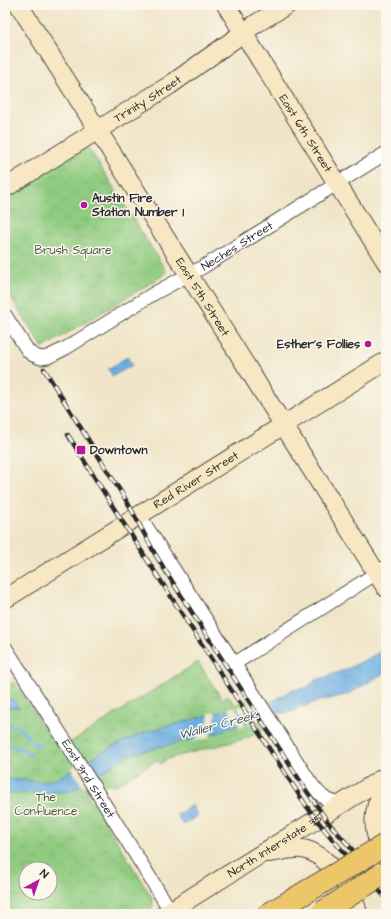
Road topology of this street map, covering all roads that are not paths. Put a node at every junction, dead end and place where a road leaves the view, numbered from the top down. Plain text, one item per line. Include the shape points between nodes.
1 (19, 5) edge
2 (226, 5) edge
3 (287, 5) edge
4 (244, 33) junction
5 (98, 130) junction
6 (386, 153) edge
7 (338, 183) junction
8 (5, 188) edge
9 (386, 262) edge
10 (189, 275) junction
11 (5, 315) edge
12 (386, 361) edge
13 (283, 425) junction
14 (139, 515) junction
15 (381, 570) edge
16 (386, 588) edge
17 (5, 599) edge
18 (5, 647) edge
19 (234, 664) junction
20 (386, 776) edge
21 (386, 787) edge
22 (341, 804) junction
23 (386, 847) edge
24 (259, 855) junction
25 (386, 872) edge
26 (167, 912) edge
27 (321, 913) edge
28 (269, 914) edge
29 (358, 914) edge

1 - 5 main road, East 5th Street
2 - 4 main road, East 6th Street
3 - 4 main road, Trinity Street
4 - 5 main road, Trinity Street via 170,85
4 - 7 main road, East 6th Street
5 - 8 main road, Trinity Street
5 - 10 main road, East 5th Street
6 - 7 street, Neches Street
7 - 9 main road, East 6th Street
7 - 10 street, Neches Street
10 - 11 street, Neches Street via 48,357 33,356 28,352
10 - 13 main road, East 5th Street
12 - 13 main road, Red River Street
13 - 14 main road, Red River Street
13 - 15 main road, East 5th Street
14 - 17 main road, Red River Street
14 - 19 street
15 - 16 main road, East 5th Street
15 - 19 street
18 - 26 street, East 3rd Street via 96,790
19 - 22 street via 310,782 323,798
20 - 22 main road, North Interstate 35
21 - 23 main road via 374,818 374,828 380,847
22 - 24 main road, North Interstate 35
23 - 28 highway, bridge
24 - 26 main road, North Interstate 35
24 - 29 main road via 294,848 315,854 327,862 343,881
25 - 27 highway, bridge

